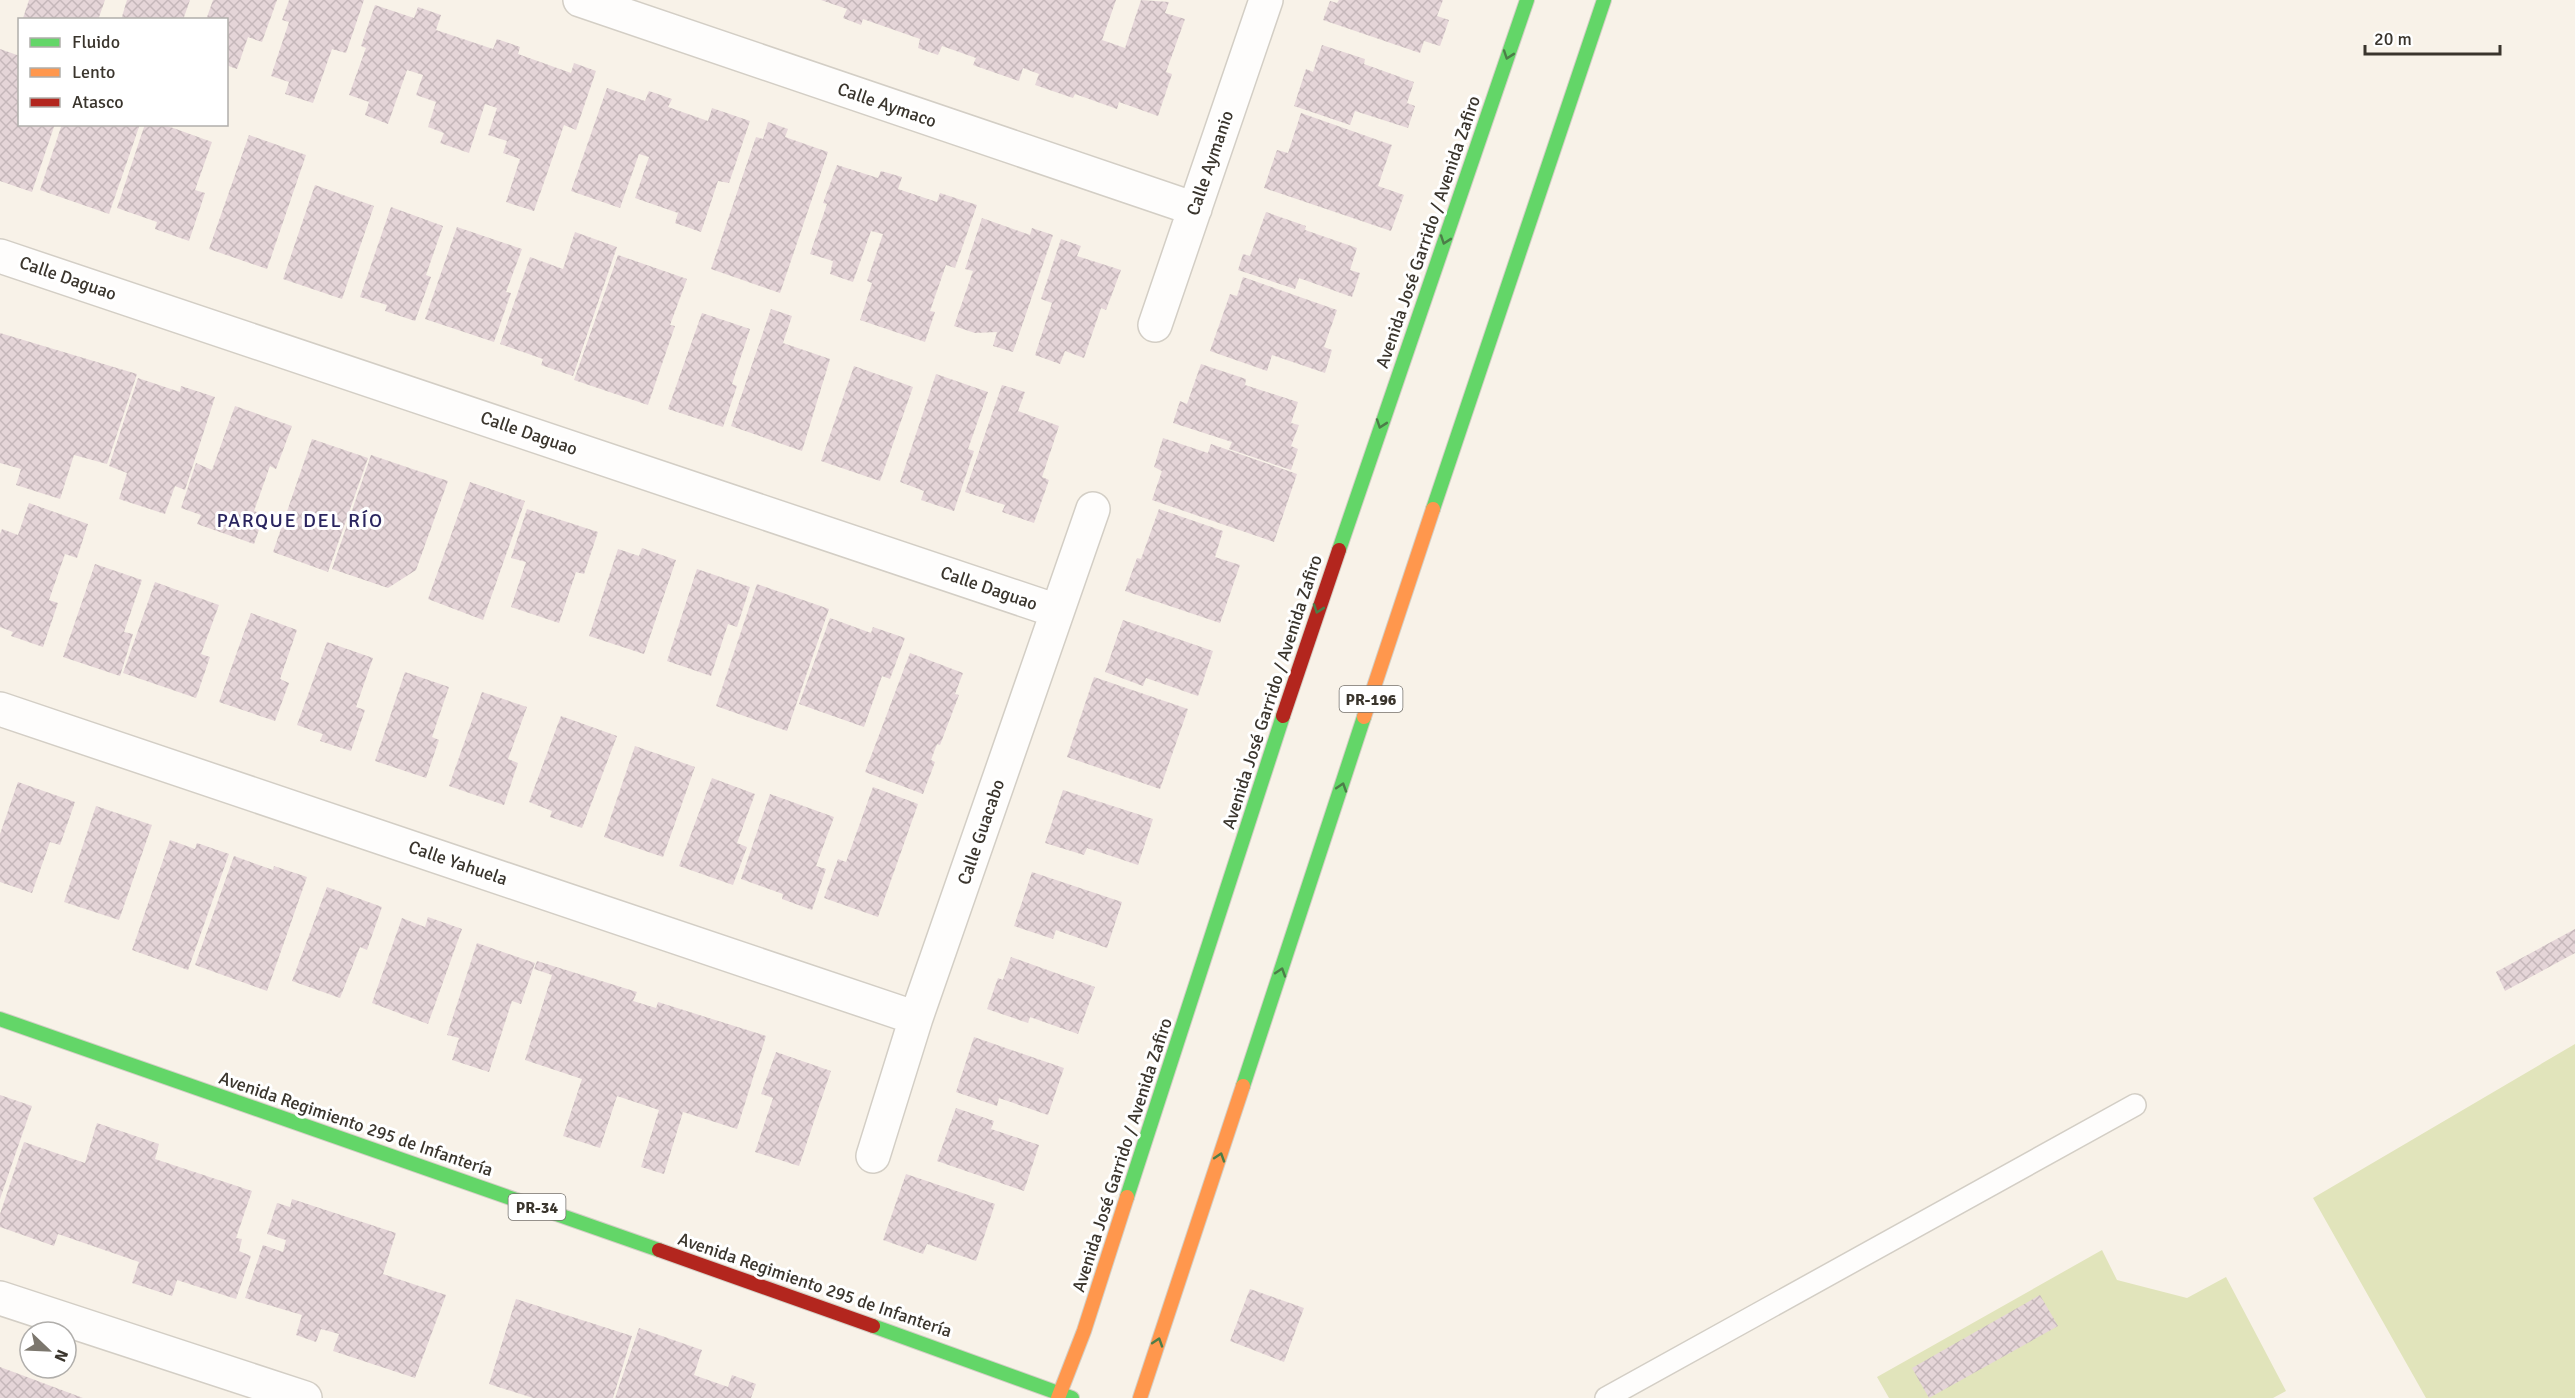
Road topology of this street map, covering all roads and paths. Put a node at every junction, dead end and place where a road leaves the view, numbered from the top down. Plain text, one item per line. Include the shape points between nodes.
1 (580, 0) edge
2 (1266, 0) edge
3 (1527, 0) edge
4 (1604, 0) edge
5 (1195, 209) junction
6 (0, 256) edge
7 (1155, 326) dead end
8 (1093, 509) dead end
9 (1058, 611) junction
10 (0, 709) edge
11 (916, 1018) junction
12 (0, 1019) edge
13 (2136, 1105) dead end
14 (873, 1156) dead end
15 (0, 1298) edge
16 (1063, 1396) edge
17 (305, 1398) edge
18 (1140, 1398) edge
19 (1606, 1398) edge

1 - 5 street, Calle Aymaco
2 - 5 street, Calle Aymanio
3 -> 16 main road, Avenida José Garrido / Avenida Zafiro via 1296,674
18 -> 4 main road, PR-196
5 - 7 street, Calle Aymanio
6 - 9 street, Calle Daguao
8 - 9 street, Calle Guacabo
9 - 11 street, Calle Guacabo
10 - 11 street, Calle Yahuela
11 - 14 street, Calle Guacabo
12 - 16 main road, Avenida Regimiento 295 de Infantería / PR-34 via 825,1308
13 - 19 lane
15 - 17 street

